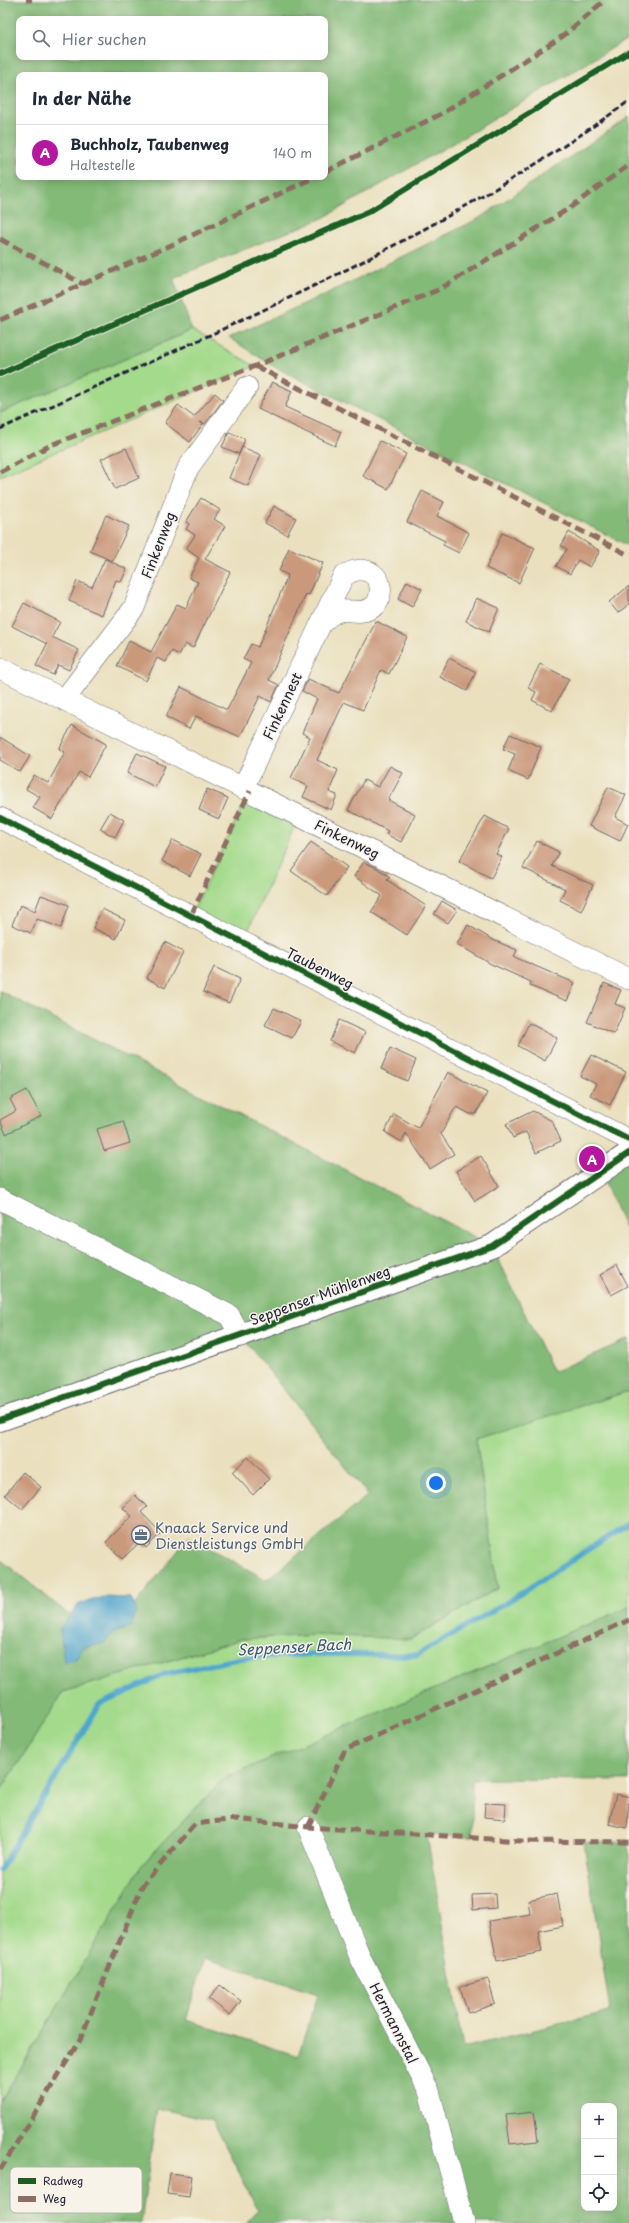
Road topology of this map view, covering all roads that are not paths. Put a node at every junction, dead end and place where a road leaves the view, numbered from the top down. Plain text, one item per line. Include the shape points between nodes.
1 (247, 387) dead end
2 (321, 624) dead end
3 (0, 668) edge
4 (64, 700) junction
5 (243, 788) junction
6 (0, 818) edge
7 (629, 979) edge
8 (629, 1140) edge
9 (629, 1153) edge
10 (0, 1199) edge
11 (241, 1336) junction
12 (0, 1420) edge
13 (308, 1827) dead end
14 (464, 2223) edge

1 - 4 street, Finkenweg via 188,468 134,608
2 - 5 street, Finkennest
3 - 4 street, Finkenweg
4 - 5 street, Finkenweg
5 - 7 street, Finkenweg
6 - 8 street, Taubenweg
9 - 11 street, Seppenser Mühlenweg via 492,1246
10 - 11 street, Seppenser Mühlenweg via 230,1315
11 - 12 street, Seppenser Mühlenweg
13 - 14 street, Hermannstal via 360,1957 429,2091

